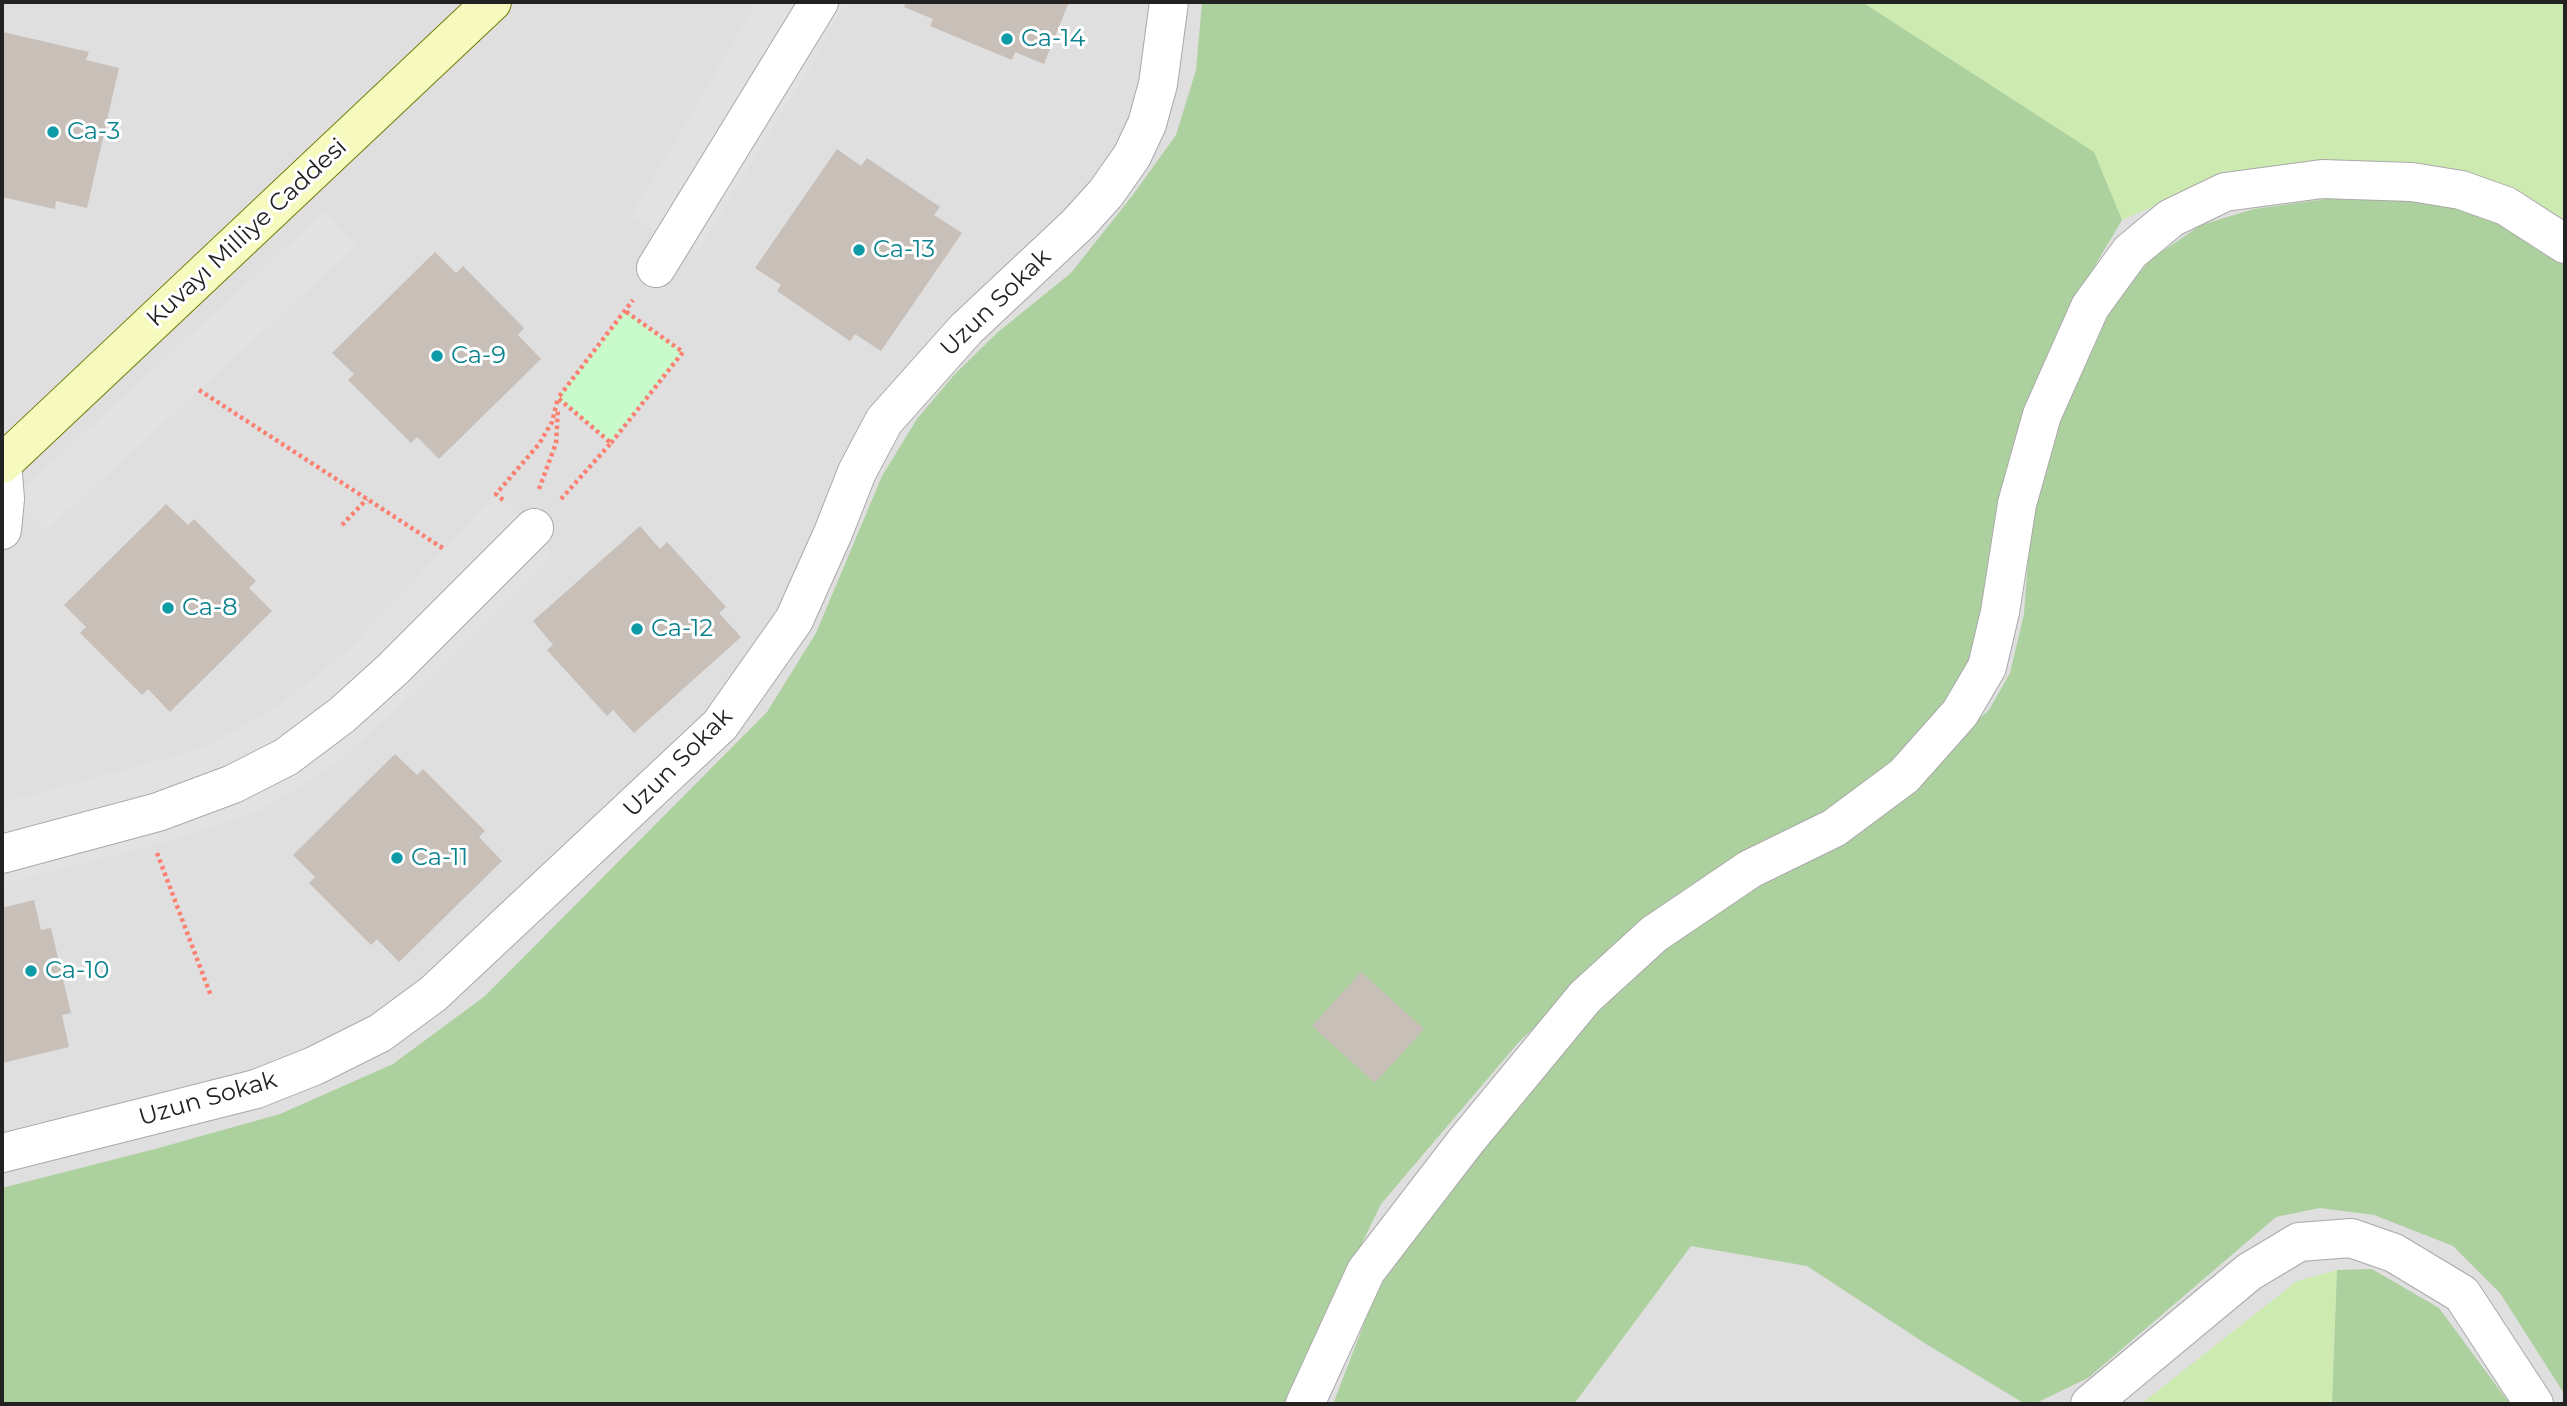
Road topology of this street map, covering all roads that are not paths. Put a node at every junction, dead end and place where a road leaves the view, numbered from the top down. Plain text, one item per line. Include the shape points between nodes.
1 (492, 2) edge
2 (819, 2) edge
3 (1169, 2) edge
4 (2565, 244) edge
5 (656, 268) road end
6 (2, 463) edge
7 (528, 523) road end
8 (2, 530) edge
9 (2, 854) edge
10 (2, 1153) edge
11 (1305, 1404) edge
12 (2090, 1404) edge
13 (2534, 1404) edge

1 - 6 street, Kuvayı Milliye Caddesi
2 - 5 street
3 - 10 street, Uzun Sokak via 1158,84 1132,156 1078,224 966,329 884,421 857,472 794,620 720,726 433,994 380,1033 256,1090
4 - 11 street via 2506,206 2461,190 2412,182 2322,179 2225,192 2171,218 2130,252 2090,307 2042,415 2017,505 1987,667 1960,713 1904,776 1834,828 1751,869 1654,934 1585,997 1366,1271
6 - 8 street
7 - 9 street via 393,669 286,757 233,784 142,817
12 - 13 street via 2249,1272 2299,1242 2351,1238 2394,1253 2462,1294

